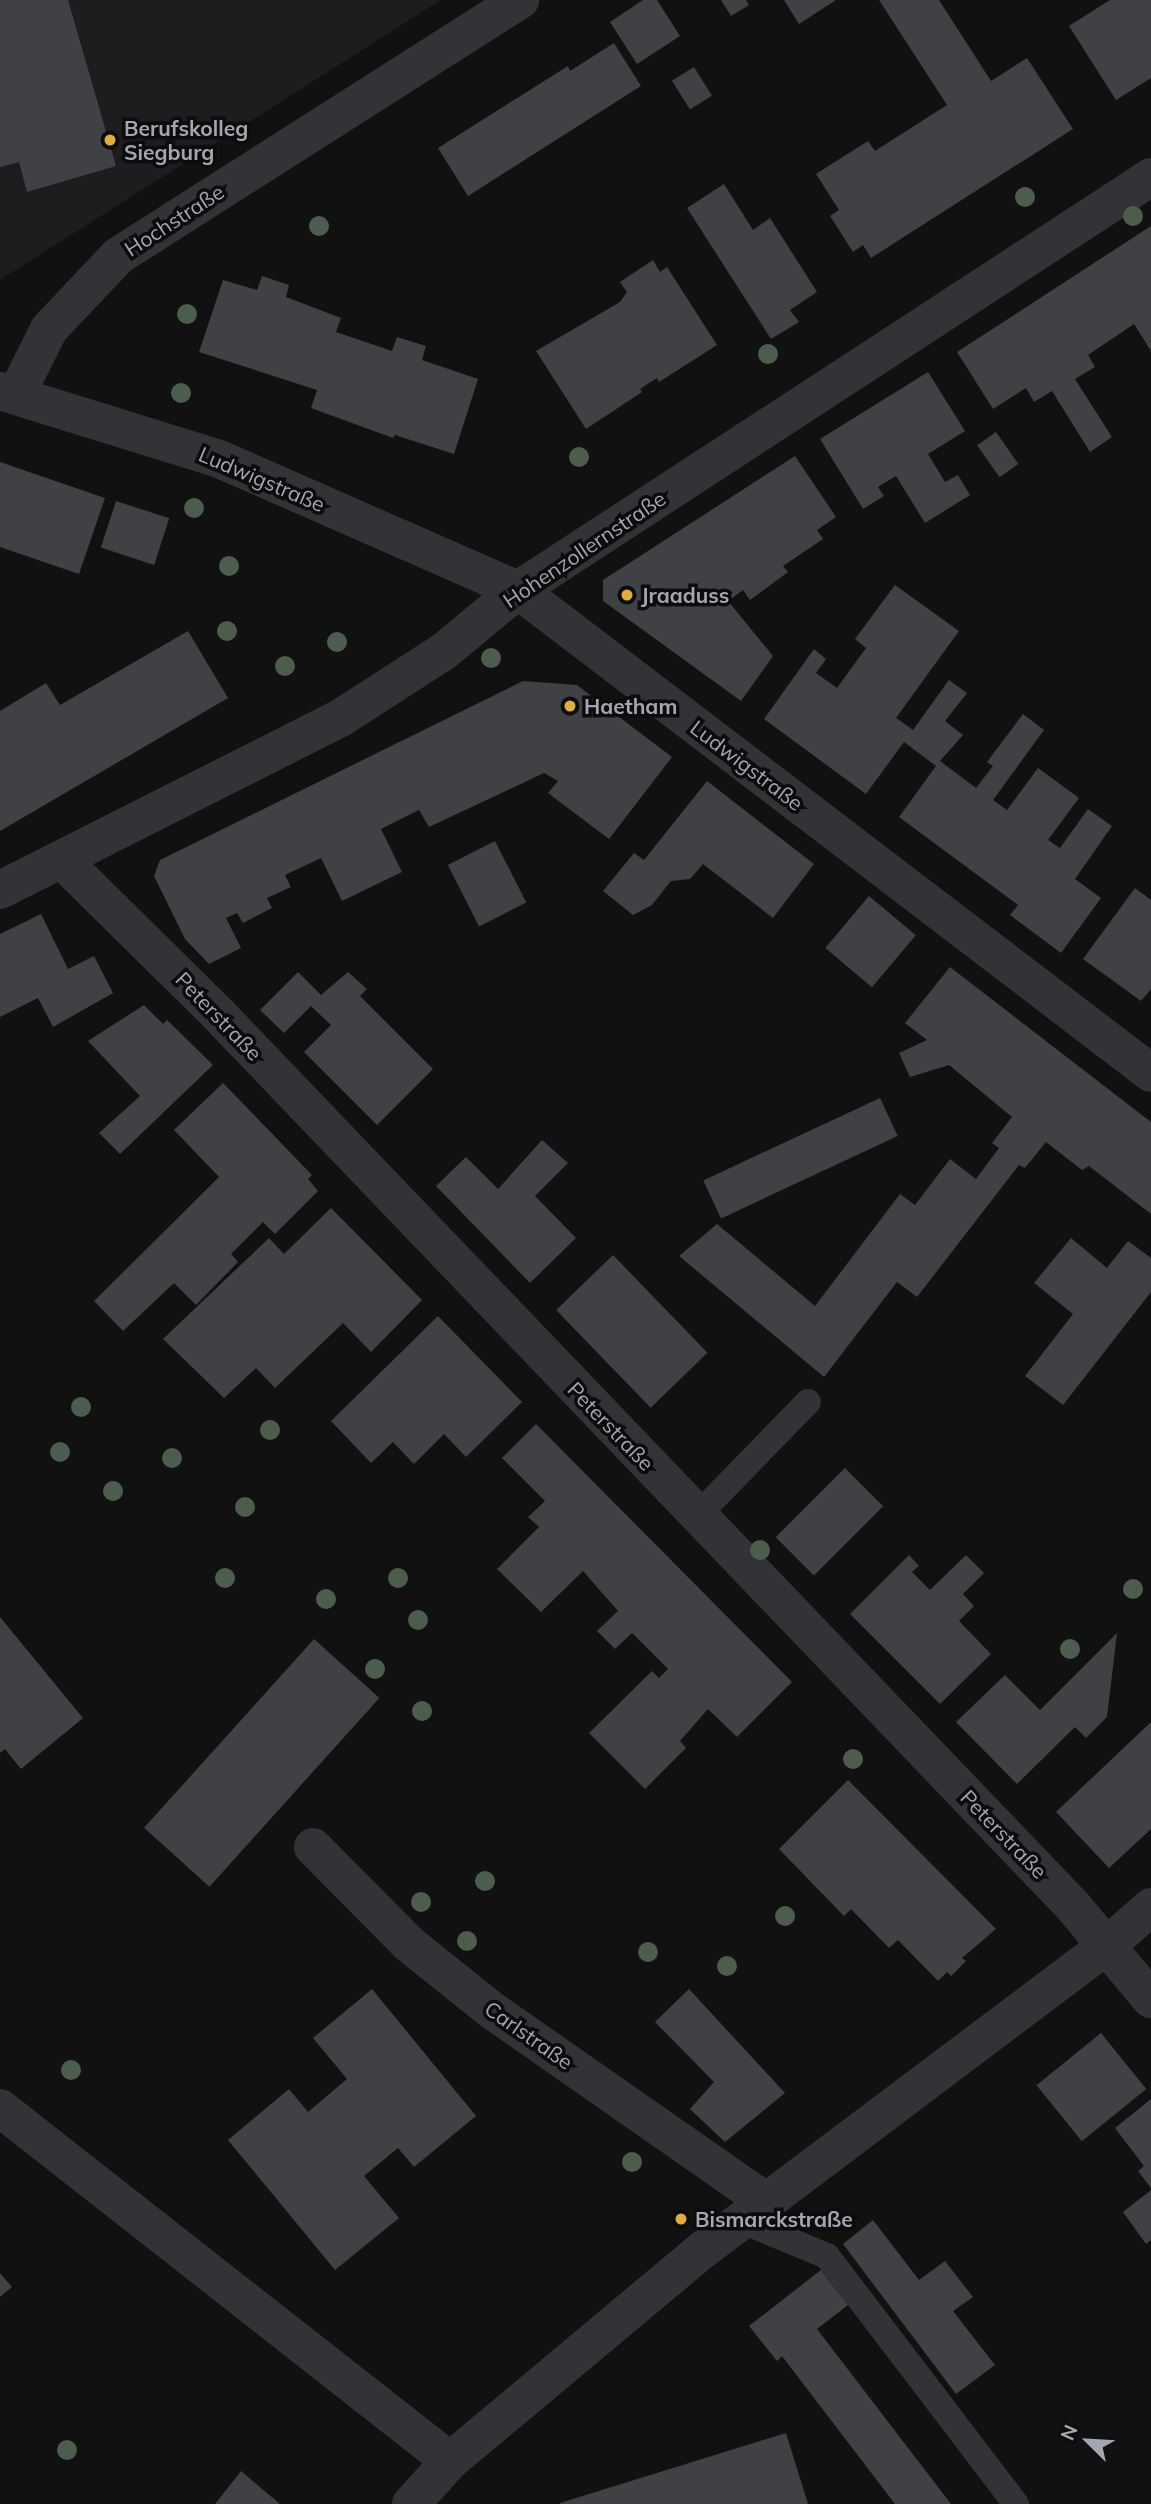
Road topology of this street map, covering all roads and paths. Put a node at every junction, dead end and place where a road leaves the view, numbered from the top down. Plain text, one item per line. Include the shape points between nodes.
1 (520, 0) edge
2 (1151, 177) edge
3 (8, 393) edge
4 (518, 590) junction
5 (62, 860) junction
6 (0, 890) edge
7 (1151, 1073) edge
8 (808, 1402) dead end
9 (697, 1516) junction
10 (313, 1847) dead end
11 (1151, 1907) edge
12 (1109, 1944) junction
13 (1151, 1999) edge
14 (0, 2108) edge
15 (752, 2210) junction
16 (450, 2462) junction
17 (411, 2504) edge
18 (1016, 2504) edge

1 - 3 street, Hochstraße via 118,256 49,329
2 - 4 street, Hohenzollernstraße
3 - 4 street, Ludwigstraße via 217,458
4 - 5 street, Hohenzollernstraße via 443,652 342,717
4 - 7 street, Ludwigstraße
5 - 6 street, Hohenzollernstraße
5 - 9 street, Peterstraße via 219,1015
8 - 9 lane
9 - 12 street, Peterstraße
10 - 15 street, Carlstraße via 409,1944
11 - 12 street
12 - 13 street, Peterstraße
12 - 15 street
14 - 16 street
15 - 16 street
15 - 18 lane via 827,2256
16 - 17 street

